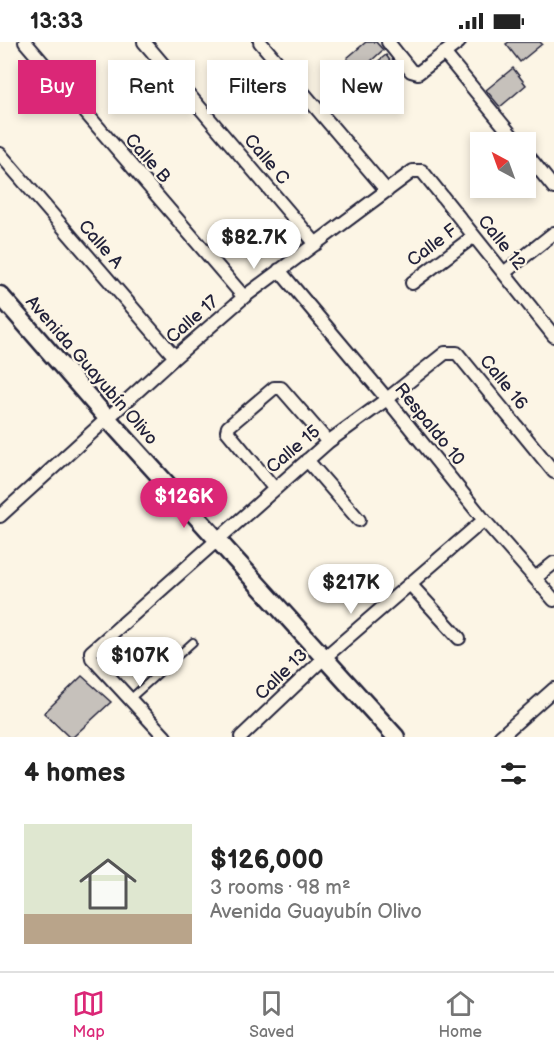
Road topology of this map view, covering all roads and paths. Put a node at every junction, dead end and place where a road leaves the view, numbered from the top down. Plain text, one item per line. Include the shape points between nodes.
1 (26, 42) edge
2 (144, 42) edge
3 (261, 42) edge
4 (388, 42) edge
5 (459, 42) edge
6 (444, 53) junction
7 (509, 132) edge
8 (0, 154) edge
9 (536, 166) edge
10 (422, 171) joint
11 (554, 188) edge
12 (387, 191) junction
13 (554, 232) edge
14 (474, 236) junction
15 (316, 244) junction
16 (279, 270) junction
17 (505, 272) junction
18 (412, 283) dead end
19 (0, 294) edge
20 (244, 297) junction
21 (554, 336) edge
22 (175, 357) junction
23 (387, 399) junction
24 (107, 418) junction
25 (328, 442) junction
26 (307, 460) junction
27 (554, 472) edge
28 (274, 488) junction
29 (0, 516) edge
30 (359, 520) dead end
31 (484, 520) junction
32 (217, 540) junction
33 (554, 563) edge
34 (535, 578) junction
35 (410, 584) junction
36 (554, 600) edge
37 (459, 638) dead end
38 (193, 642) dead end
39 (324, 658) junction
40 (554, 689) edge
41 (130, 699) junction
42 (165, 737) edge
43 (241, 737) edge
44 (396, 737) edge
45 (500, 737) edge

1 - 20 street, Calle B
2 - 15 street, Calle C
3 - 12 street
4 - 6 street via 418,73
5 - 6 street
6 - 7 street
8 - 22 street, Calle A
9 - 11 street
10 - 12 street, Calle 17 via 413,171
10 - 14 street, Calle 12
12 - 15 street, Calle 17
13 - 17 street
14 - 17 street, Calle 12
14 - 18 street, Calle F
15 - 16 street, Calle 17
16 - 20 street, Calle 17
16 - 23 street, Respaldo 10
17 - 21 street, Calle 12
19 - 24 main road, Avenida Guayubín Olivo
20 - 22 street, Calle 17
22 - 24 street, Calle 17
23 - 25 street, Calle 15
23 - 27 street, Calle 16 via 445,353 457,353
23 - 31 street, Respaldo 10
24 - 29 street, Calle 17
24 - 32 main road, Avenida Guayubín Olivo
25 - 26 street, Calle 15
25 - 28 street via 281,388 274,388 228,427 227,431
26 - 28 street, Calle 15
26 - 30 street
28 - 32 street, Calle 15
31 - 34 street, Respaldo 10
31 - 35 street, Calle 13
32 - 39 main road, Avenida Guayubín Olivo
32 - 41 street, Calle 15 via 91,652 92,658
33 - 34 street
34 - 36 street, Respaldo 10
35 - 37 street
35 - 39 street, Calle 13
38 - 41 lane
39 - 43 street, Calle 13
39 - 44 main road, Avenida Guayubín Olivo
40 - 45 street
41 - 42 street

